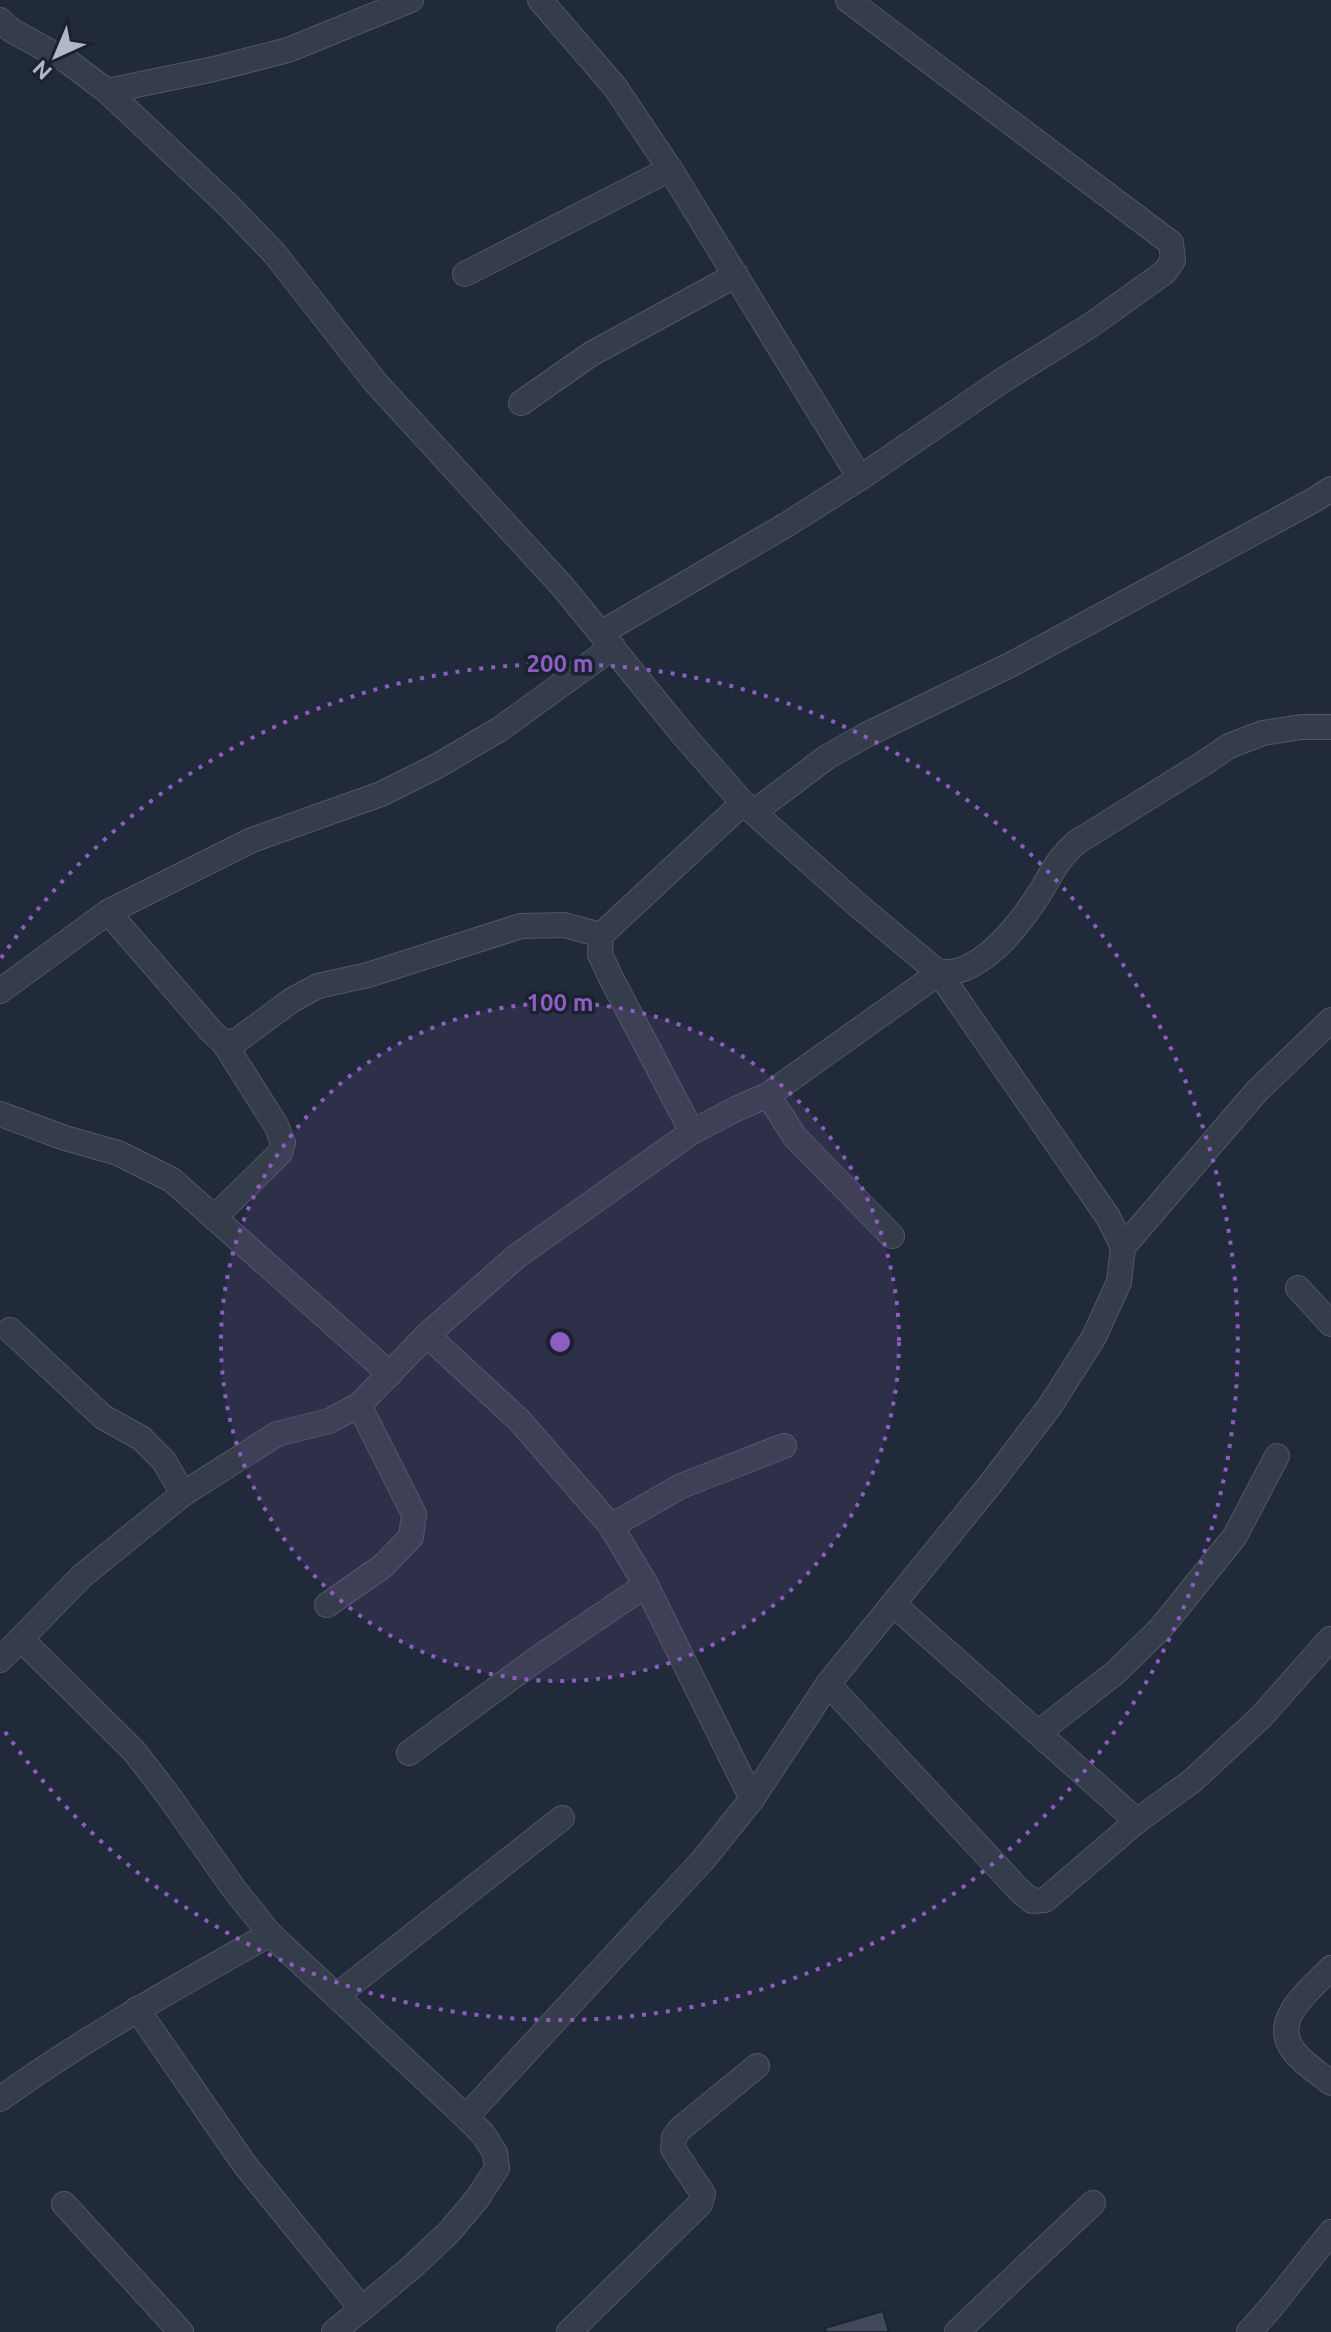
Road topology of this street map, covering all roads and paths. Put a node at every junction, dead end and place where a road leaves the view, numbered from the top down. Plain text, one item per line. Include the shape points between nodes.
1 (411, 0) edge
2 (540, 0) edge
3 (848, 0) edge
4 (0, 20) edge
5 (107, 91) junction
6 (670, 169) junction
7 (465, 274) dead end
8 (736, 275) junction
9 (521, 403) dead end
10 (860, 478) junction
11 (1331, 489) edge
12 (607, 640) junction
13 (1331, 727) edge
14 (748, 807) junction
15 (108, 912) junction
16 (601, 935) junction
17 (939, 973) junction
18 (0, 991) edge
19 (1331, 1020) edge
20 (224, 1043) junction
21 (768, 1095) junction
22 (0, 1114) edge
23 (692, 1132) junction
24 (214, 1218) junction
25 (892, 1236) dead end
26 (1123, 1247) junction
27 (1298, 1288) dead end
28 (1331, 1324) edge
29 (10, 1330) dead end
30 (427, 1335) junction
31 (390, 1374) junction
32 (359, 1405) junction
33 (784, 1446) dead end
34 (1277, 1456) dead end
35 (183, 1494) junction
36 (611, 1526) junction
37 (646, 1585) junction
38 (893, 1604) junction
39 (327, 1605) dead end
40 (21, 1639) junction
41 (1331, 1639) edge
42 (0, 1660) edge
43 (828, 1684) junction
44 (1038, 1733) junction
45 (409, 1753) dead end
46 (752, 1799) junction
47 (562, 1818) dead end
48 (1137, 1821) junction
49 (270, 1934) junction
50 (1331, 1968) edge
51 (336, 1996) junction
52 (137, 2009) junction
53 (757, 2066) dead end
54 (1331, 2083) edge
55 (0, 2099) edge
56 (466, 2117) junction
57 (1093, 2203) dead end
58 (64, 2204) dead end
59 (1331, 2232) edge
60 (362, 2309) junction
61 (341, 2330) edge
62 (181, 2332) edge
63 (569, 2332) edge
64 (957, 2332) edge
65 (1249, 2332) edge

1 - 5 street via 288,50
2 - 6 street via 615,87
3 - 10 street via 1171,243 1173,260 1165,272 1091,325
4 - 5 street
5 - 12 street via 275,254 376,383
6 - 7 street
6 - 8 street
8 - 9 street via 591,354
8 - 10 street
10 - 12 street
11 - 14 street via 1012,664 866,735
12 - 14 street
12 - 15 street via 500,729 437,766 381,794 252,840
13 - 17 street via 1263,733 1229,746 1077,842 1060,856 1028,912 1003,940 963,969
14 - 16 street
14 - 17 street
15 - 18 street
15 - 20 street
16 - 20 street via 564,925 521,926 318,986 238,1040
16 - 23 street via 600,954 610,976
17 - 21 street
17 - 26 street via 1092,1193
19 - 26 street via 1257,1091
20 - 24 street via 283,1143 280,1153
21 - 23 street
21 - 25 street via 795,1137
22 - 24 street via 118,1153 172,1180
23 - 30 street via 517,1256
24 - 31 street
26 - 38 street via 1119,1282 1094,1337 1050,1406
27 - 28 street
29 - 35 street via 103,1417 141,1438 164,1461
30 - 31 street
30 - 36 street via 520,1421
31 - 32 street
32 - 35 street via 329,1421 277,1434
32 - 39 street via 414,1514 411,1537 383,1566
33 - 36 street via 681,1486
34 - 44 street via 1235,1536 1161,1628 1116,1672
35 - 40 street via 83,1575
36 - 37 street
37 - 45 street
37 - 46 street
38 - 43 street
38 - 44 street
40 - 42 street
40 - 49 street via 134,1751
41 - 48 street via 1262,1716 1192,1781
43 - 46 street
43 - 48 street via 1032,1901 1045,1900
44 - 48 street
46 - 56 street via 703,1860
47 - 51 street
49 - 51 street
49 - 52 street
50 - 54 street via 1285,2024 1294,2052
51 - 56 street
52 - 55 street
52 - 60 street via 245,2165
53 - 63 street via 674,2137 673,2149 703,2194 700,2204
56 - 60 street via 495,2153 497,2168 449,2232
57 - 64 street
58 - 62 street
59 - 65 street
60 - 61 street

